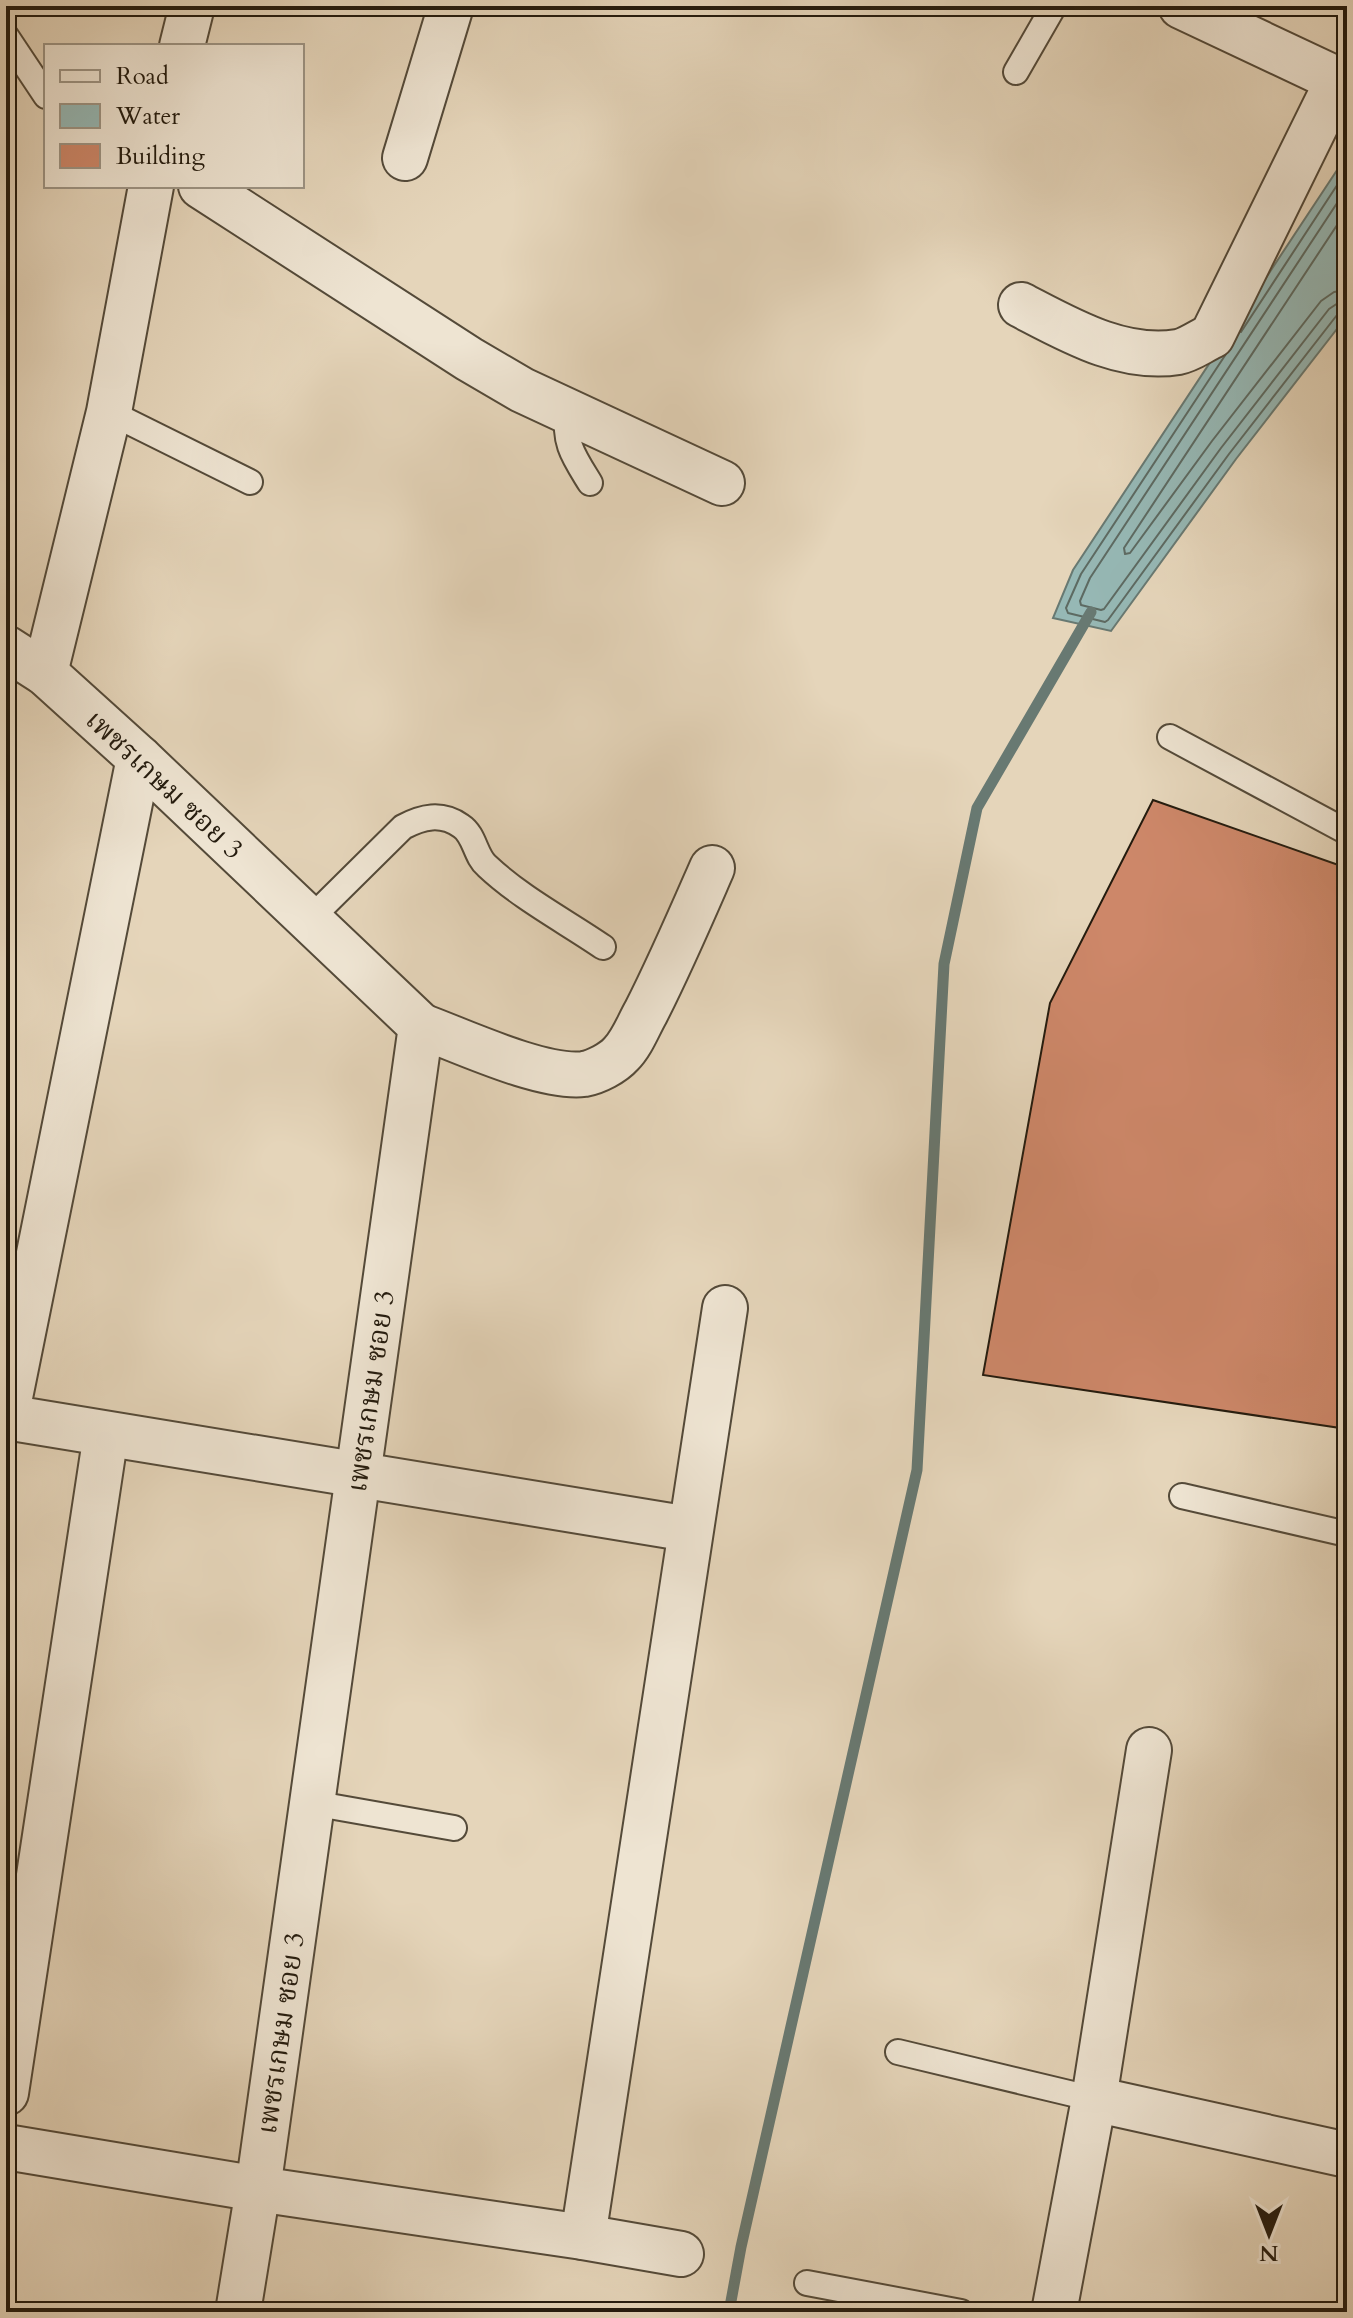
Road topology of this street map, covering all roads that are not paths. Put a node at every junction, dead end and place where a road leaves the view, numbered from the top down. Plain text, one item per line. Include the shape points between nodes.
1 (192, 6) edge
2 (451, 6) edge
3 (1054, 6) edge
4 (1181, 6) edge
5 (6, 36) edge
6 (182, 44) edge
7 (1016, 72) dead end
8 (1343, 75) edge
9 (44, 93) edge
10 (405, 158) dead end
11 (151, 188) edge
12 (204, 188) edge
13 (1021, 305) dead end
14 (568, 411) junction
15 (109, 412) junction
16 (250, 482) dead end
17 (590, 483) dead end
18 (722, 483) dead end
19 (6, 648) edge
20 (45, 673) junction
21 (1170, 737) dead end
22 (139, 758) junction
23 (1347, 832) edge
24 (712, 868) dead end
25 (309, 920) junction
26 (603, 947) dead end
27 (421, 1026) junction
28 (725, 1308) dead end
29 (106, 1434) junction
30 (358, 1475) junction
31 (1182, 1496) dead end
32 (689, 1529) junction
33 (1347, 1534) edge
34 (1149, 1750) dead end
35 (312, 1803) junction
36 (454, 1828) dead end
37 (898, 2052) dead end
38 (6, 2093) edge
39 (1094, 2099) junction
40 (6, 2147) edge
41 (1347, 2155) edge
42 (258, 2189) junction
43 (583, 2237) junction
44 (681, 2254) dead end
45 (807, 2283) dead end
46 (238, 2312) edge
47 (961, 2312) edge
48 (1054, 2312) edge

1 - 6 street
2 - 10 street
3 - 7 lane
4 - 8 street
5 - 9 lane
8 - 13 street via 1212,336 1181,351 1139,354 1076,334
11 - 15 street
12 - 14 street via 469,359
14 - 17 lane via 567,439
14 - 18 street
15 - 16 lane
15 - 20 street
19 - 20 street, เพชรเกษม ซอย 3
20 - 22 street, เพชรเกษม ซอย 3
21 - 23 lane
22 - 25 street, เพชรเกษม ซอย 3
22 - 29 street via 6,1417
24 - 27 street via 627,1047 598,1069 561,1074 532,1067
25 - 26 lane via 403,827 422,817 441,817 462,826 489,869
25 - 27 street, เพชรเกษม ซอย 3
27 - 30 street, เพชรเกษม ซอย 3
28 - 32 street
29 - 30 street
29 - 38 street
30 - 32 street
30 - 35 street, เพชรเกษม ซอย 3
31 - 33 lane
32 - 43 street
34 - 39 street
35 - 36 lane
35 - 42 street, เพชรเกษม ซอย 3
37 - 39 lane
39 - 41 street
39 - 48 street
40 - 42 street
42 - 43 street
42 - 46 street, เพชรเกษม ซอย 3
43 - 44 street
45 - 47 lane

